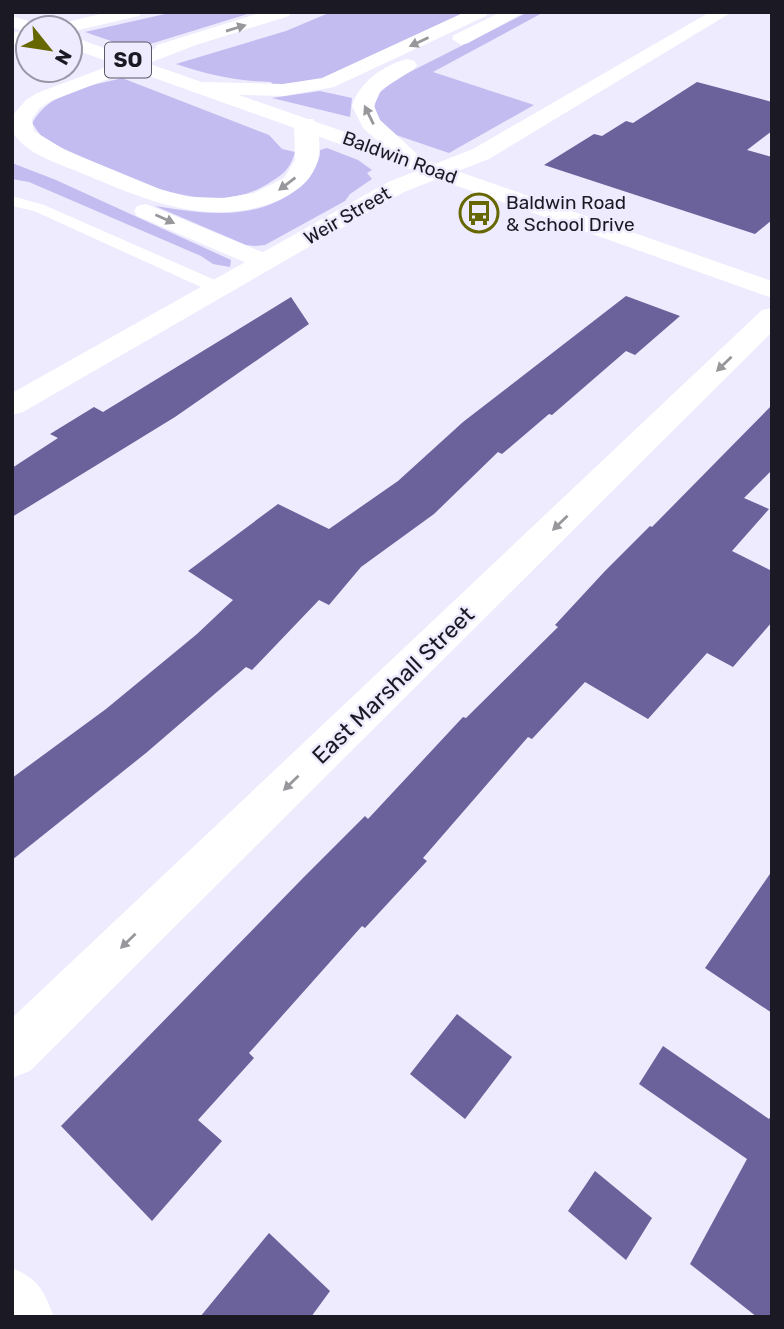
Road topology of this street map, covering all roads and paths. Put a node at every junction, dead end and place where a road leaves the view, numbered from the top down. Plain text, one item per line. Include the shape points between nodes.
1 (116, 12) edge
2 (133, 12) edge
3 (283, 12) edge
4 (480, 12) edge
5 (516, 12) edge
6 (723, 12) edge
7 (84, 26) edge
8 (84, 28) edge
9 (84, 38) edge
10 (188, 43) junction
11 (84, 69) edge
12 (194, 85) junction
13 (305, 124) junction
14 (12, 153) edge
15 (416, 163) junction
16 (440, 171) junction
17 (12, 201) edge
18 (265, 262) junction
19 (218, 288) junction
20 (772, 290) edge
21 (772, 316) edge
22 (12, 406) edge
23 (12, 1053) edge
24 (12, 1297) edge
25 (25, 1317) edge

1 - 7 main road
2 - 8 main road, SO
10 -> 3 main road, SO
4 -> 12 main road via 327,83 283,90
15 -> 5 main road via 367,117 363,106 367,93 402,68
6 - 16 main road, Weir Street via 481,154
9 - 12 main road, Baldwin Road
10 - 11 main road, SO
13 -> 10 main road via 308,151 296,179 273,194 221,205 160,198 39,146 24,133 22,119 44,97
12 - 13 main road, Baldwin Road
13 - 15 main road, Baldwin Road
14 -> 18 main road
15 - 16 main road, Baldwin Road
16 - 18 main road, Weir Street via 396,187
16 - 20 main road, Baldwin Road
17 - 19 lane via 39,208
18 - 19 main road, Weir Street
19 - 22 main road, Weir Street
21 -> 23 main road, East Marshall Street
24 - 25 main road

